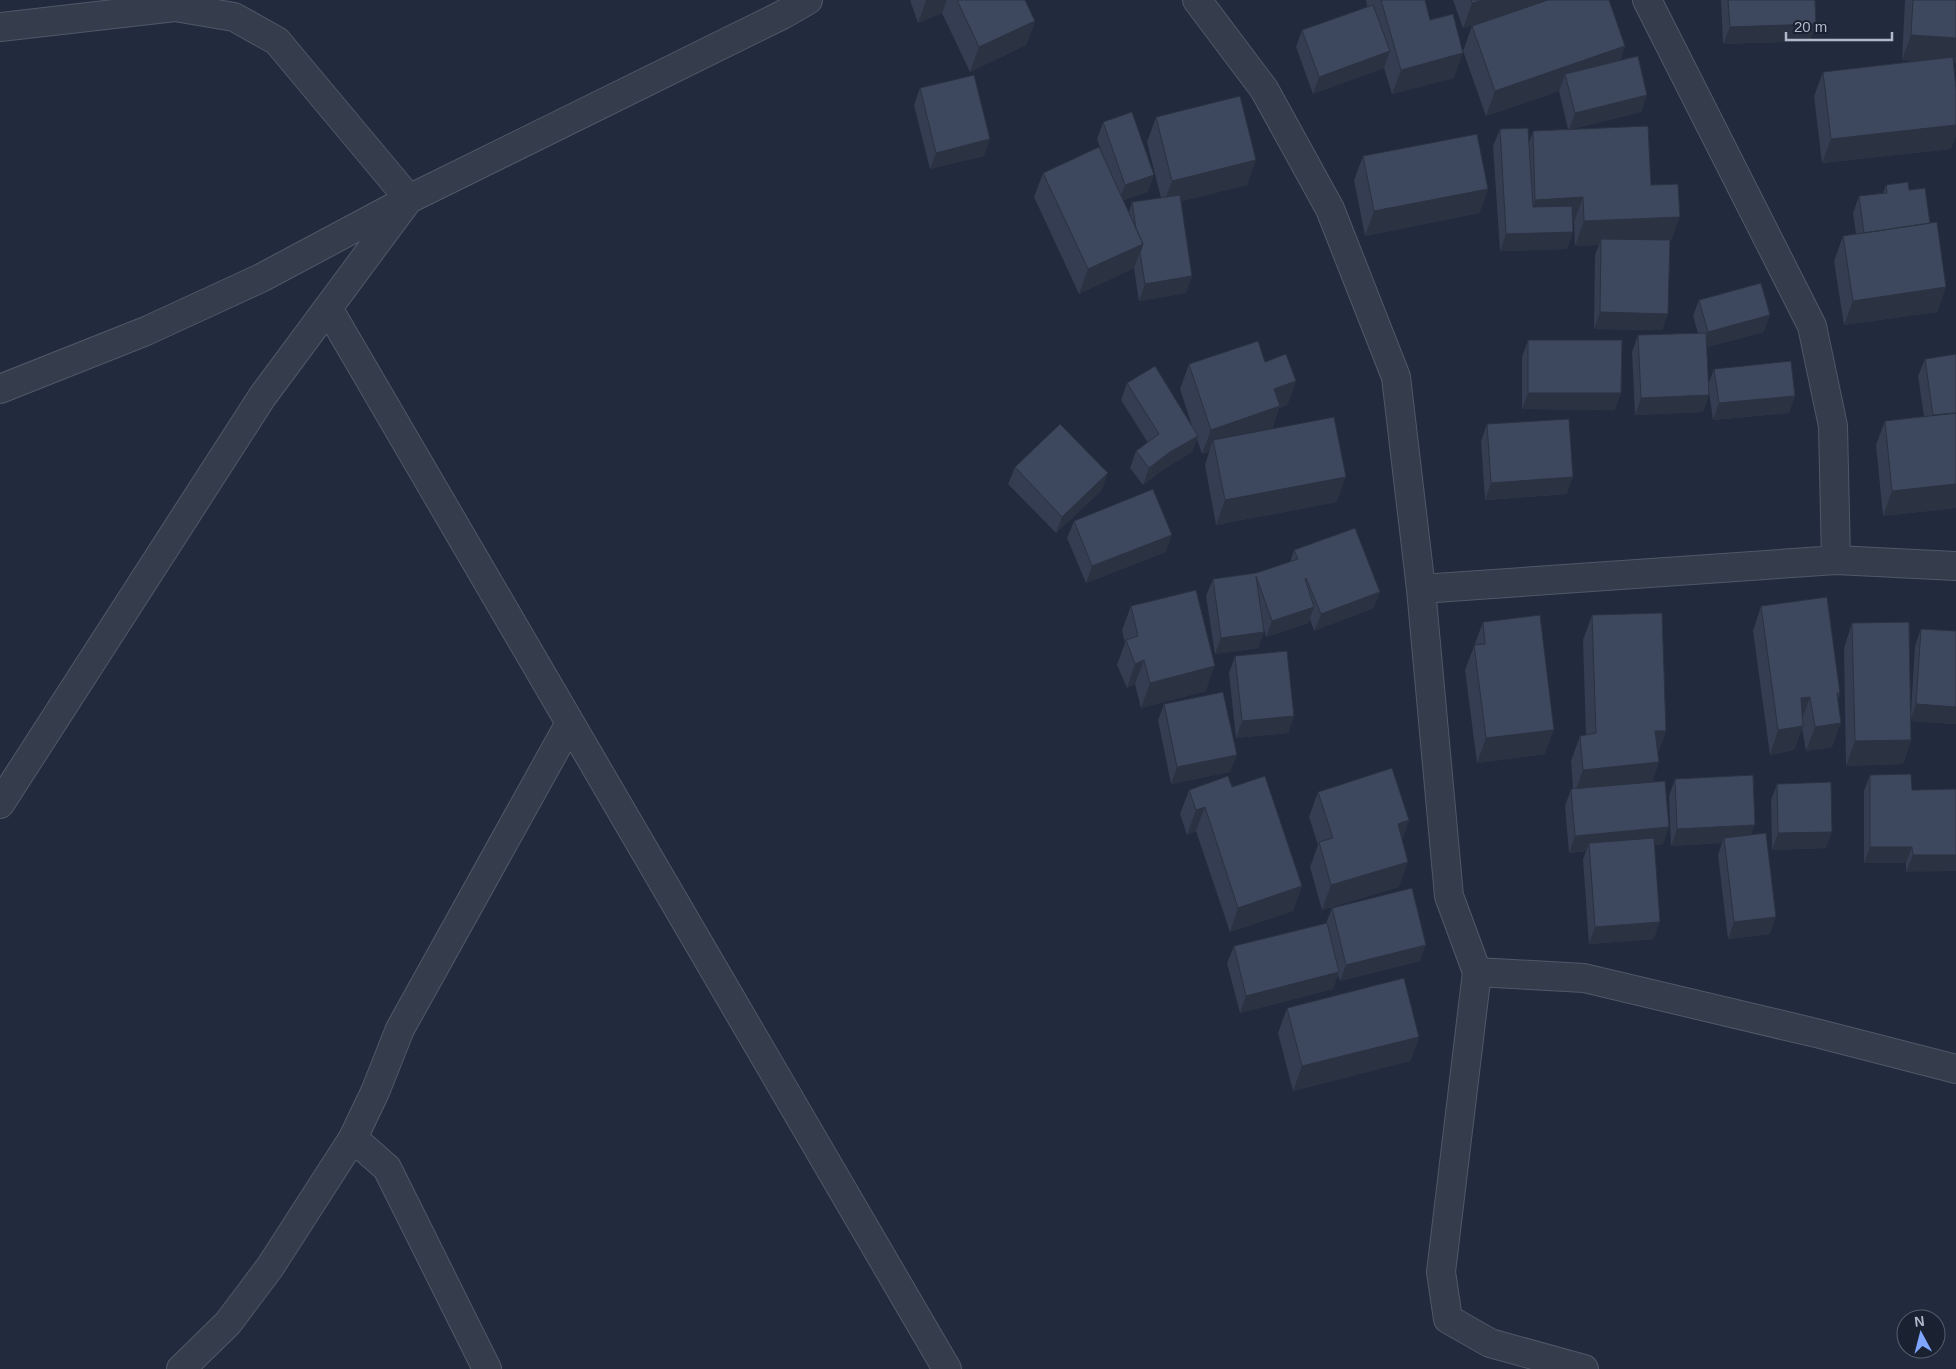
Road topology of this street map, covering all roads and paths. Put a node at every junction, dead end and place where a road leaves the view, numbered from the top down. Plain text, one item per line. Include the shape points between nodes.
1 (808, 0) edge
2 (1197, 0) edge
3 (1647, 0) edge
4 (0, 27) edge
5 (409, 199) junction
6 (328, 308) junction
7 (0, 389) edge
8 (1836, 560) junction
9 (1956, 566) edge
10 (1421, 589) junction
11 (570, 723) junction
12 (0, 804) edge
13 (1477, 972) junction
14 (1956, 1070) edge
15 (353, 1138) junction
16 (181, 1369) edge
17 (487, 1369) edge
18 (947, 1369) edge
19 (1584, 1369) edge

1 - 5 street
2 - 10 street via 1264,89 1330,209 1396,377
3 - 8 street via 1812,326 1833,426
4 - 5 street via 175,7 234,17 277,41
5 - 6 street
5 - 7 street via 252,282 146,331
6 - 11 street
6 - 12 street via 262,397
8 - 9 street
8 - 10 street
10 - 13 street via 1449,896
11 - 15 street via 400,1029
11 - 18 street
13 - 14 street via 1584,978
13 - 19 street via 1442,1272 1448,1318 1490,1343
15 - 16 street via 270,1267 228,1323
15 - 17 street via 387,1168

